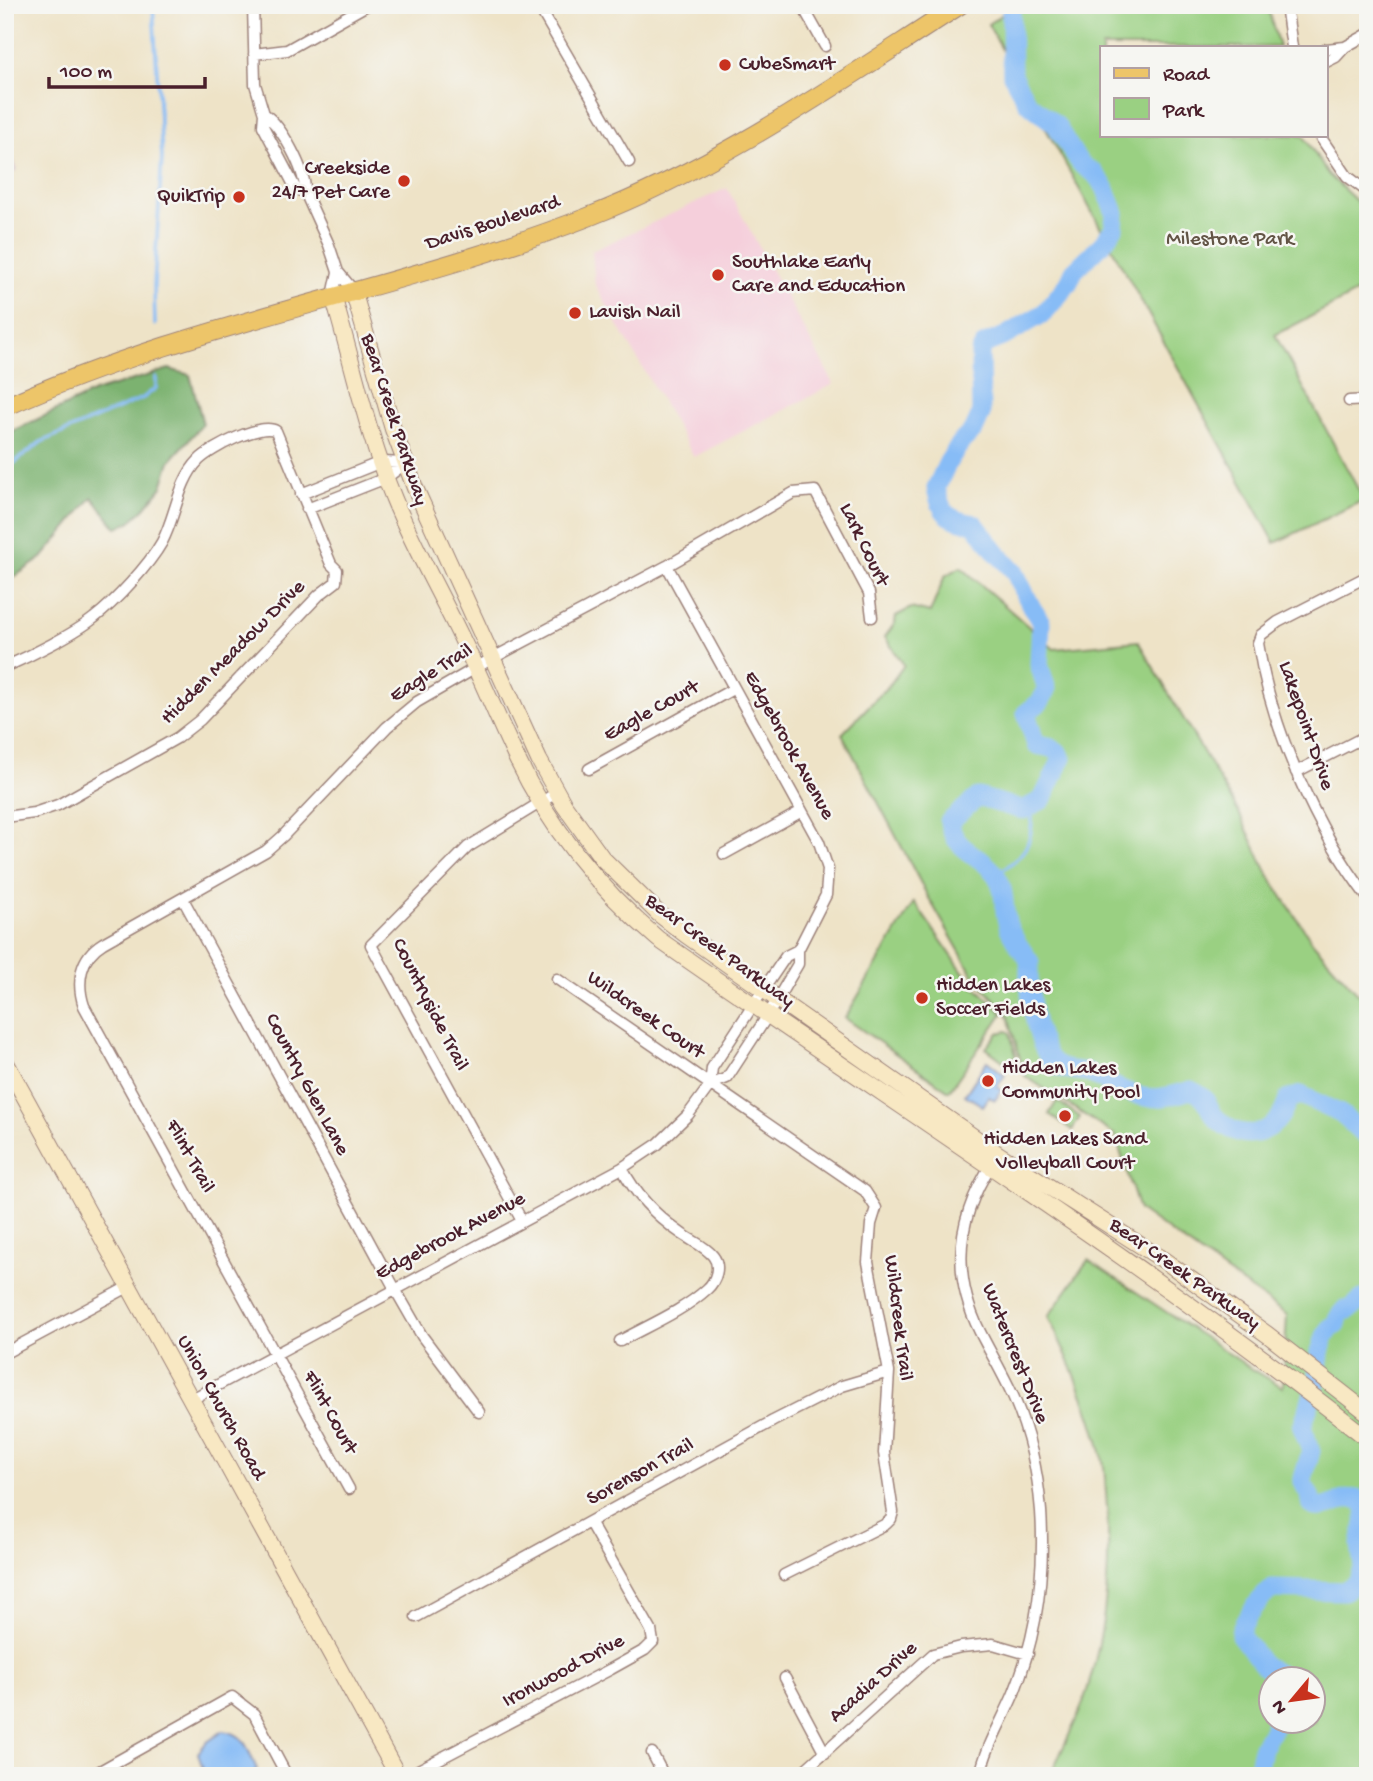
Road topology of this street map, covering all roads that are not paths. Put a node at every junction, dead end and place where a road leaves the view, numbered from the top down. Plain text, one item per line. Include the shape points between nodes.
1 (253, 5) edge
2 (368, 5) edge
3 (538, 5) edge
4 (802, 5) edge
5 (1286, 5) edge
6 (948, 7) edge
7 (1368, 34) edge
8 (825, 46) dead end
9 (1292, 46) edge
10 (1345, 47) junction
11 (1328, 49) edge
12 (254, 54) junction
13 (1328, 61) edge
14 (1320, 136) edge
15 (629, 162) dead end
16 (1368, 192) edge
17 (338, 272) junction
18 (353, 290) junction
19 (333, 296) junction
20 (1368, 400) edge
21 (1349, 401) dead end
22 (5, 407) edge
23 (381, 462) junction
24 (406, 463) junction
25 (386, 478) junction
26 (815, 491) joint
27 (301, 494) junction
28 (307, 509) junction
29 (667, 566) junction
30 (1368, 576) edge
31 (872, 617) dead end
32 (493, 658) junction
33 (5, 667) edge
34 (477, 669) junction
35 (733, 688) junction
36 (1368, 735) edge
37 (589, 769) dead end
38 (1296, 772) junction
39 (556, 793) junction
40 (540, 802) junction
41 (802, 811) junction
42 (5, 817) edge
43 (724, 853) dead end
44 (1368, 898) edge
45 (183, 899) junction
46 (798, 950) junction
47 (80, 974) joint
48 (557, 979) dead end
49 (763, 990) junction
50 (777, 999) junction
51 (754, 1005) junction
52 (768, 1015) junction
53 (5, 1061) edge
54 (710, 1085) junction
55 (994, 1160) junction
56 (622, 1168) junction
57 (522, 1221) junction
58 (128, 1287) junction
59 (395, 1289) junction
60 (620, 1341) dead end
61 (5, 1353) edge
62 (275, 1355) junction
63 (889, 1372) junction
64 (192, 1399) junction
65 (479, 1412) dead end
66 (1368, 1413) edge
67 (1368, 1439) edge
68 (349, 1489) dead end
69 (590, 1523) junction
70 (784, 1575) dead end
71 (416, 1617) dead end
72 (1028, 1654) junction
73 (785, 1678) dead end
74 (652, 1753) dead end
75 (825, 1753) junction
76 (91, 1776) edge
77 (287, 1776) edge
78 (398, 1776) edge
79 (407, 1776) edge
80 (664, 1776) edge
81 (798, 1776) edge
82 (980, 1776) edge

1 - 12 street, Bear Creek Parkway
2 - 12 street via 288,50
3 - 15 street
4 - 8 street
5 - 9 street
6 - 18 main road, Davis Boulevard via 799,111 643,194 509,246
7 - 10 street
10 - 11 street
10 - 13 street
12 - 17 street, Bear Creek Parkway via 256,93 264,114 273,120 306,178 305,192
14 - 16 street via 1347,176
17 - 18 street, Bear Creek Parkway
17 - 19 street, Bear Creek Parkway
18 - 19 main road, Davis Boulevard
18 - 24 main road, Bear Creek Parkway
19 - 22 main road, Davis Boulevard via 107,366
19 - 23 main road, Bear Creek Parkway
20 - 21 street
23 - 24 street
23 - 25 main road, Bear Creek Parkway
23 - 27 street
24 - 25 street
24 - 32 main road, Bear Creek Parkway
25 - 28 street
25 - 34 main road, Bear Creek Parkway
26 - 29 street, Eagle Trail via 793,493
26 - 31 street, Lark Court via 869,593
27 - 28 street, Hidden Meadow Drive
27 - 33 street, Hidden Meadow Drive via 273,429 248,433 215,448 186,478 161,544 143,568 93,619
28 - 42 street, Hidden Meadow Drive via 337,570 334,584 177,738 58,805
29 - 32 street, Eagle Trail
29 - 35 street, Edgebrook Avenue
30 - 38 street, Lakepoint Drive via 1278,622 1258,643
32 - 34 street, Eagle Trail
32 - 39 main road, Bear Creek Parkway
34 - 40 main road, Bear Creek Parkway
34 - 45 street, Eagle Trail via 401,713 266,851
35 - 37 street, Eagle Court
35 - 41 street, Edgebrook Avenue
36 - 38 street
38 - 44 street, Lakepoint Drive via 1325,833
39 - 40 street, Countryside Trail
39 - 49 main road, Bear Creek Parkway via 599,854 651,906
40 - 51 main road, Bear Creek Parkway via 569,846 621,906 658,939
40 - 57 street, Countryside Trail via 462,852 371,945
41 - 43 street
41 - 46 street, Edgebrook Avenue via 828,869 826,895
45 - 47 street, Eagle Trail via 98,946
45 - 59 street, Country Glen Lane
46 - 49 street, Edgebrook Avenue via 786,956
46 - 50 street, Edgebrook Avenue via 797,964
47 - 62 street, Flint Trail via 84,1006
48 - 54 street, Wildcreek Court
49 - 50 main road, Bear Creek Parkway
49 - 51 street, Edgebrook Avenue
50 - 52 street, Edgebrook Avenue
50 - 55 main road, Bear Creek Parkway
51 - 52 main road, Bear Creek Parkway
51 - 54 street, Edgebrook Avenue via 712,1068
52 - 54 street, Edgebrook Avenue via 727,1077
52 - 55 main road, Bear Creek Parkway
53 - 58 main road, Union Church Road
54 - 56 street, Edgebrook Avenue via 669,1134
54 - 63 street, Wildcreek Trail via 871,1198 876,1208 867,1262
55 - 66 main road, Bear Creek Parkway via 1165,1261
55 - 67 main road, Bear Creek Parkway via 1271,1362
55 - 72 street, Watercrest Drive via 965,1218 961,1259 970,1309 1014,1399 1036,1475 1041,1572
56 - 57 street, Edgebrook Avenue
56 - 60 street via 649,1208 705,1248 715,1257 718,1270 710,1287 693,1300
57 - 59 street, Edgebrook Avenue
58 - 61 street
58 - 64 main road, Union Church Road
59 - 62 street, Edgebrook Avenue
59 - 65 street, Country Glen Lane via 422,1336
62 - 64 street, Edgebrook Avenue
62 - 68 street, Flint Court
63 - 69 street, Sorenson Trail via 842,1386
63 - 70 street, Wildcreek Trail via 884,1453 891,1519
64 - 78 main road, Union Church Road
69 - 71 street, Sorenson Trail
69 - 79 street, Ironwood Drive via 651,1630 653,1642 611,1669
72 - 75 street, Acadia Drive via 993,1644 933,1654
72 - 82 street, Watercrest Drive
73 - 75 street
74 - 80 street
75 - 81 street, Acadia Drive
76 - 77 street via 232,1697 254,1714

